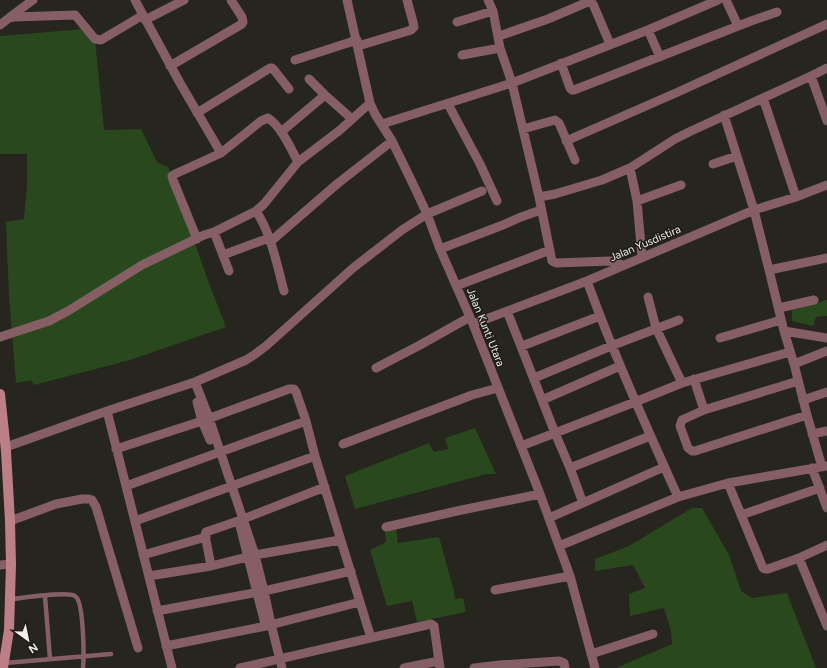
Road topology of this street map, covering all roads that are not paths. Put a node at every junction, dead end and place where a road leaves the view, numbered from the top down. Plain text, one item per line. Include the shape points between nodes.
1 (33, 0) edge
2 (135, 0) edge
3 (184, 0) edge
4 (231, 0) edge
5 (347, 0) edge
6 (407, 0) edge
7 (718, 0) edge
8 (726, 0) edge
9 (492, 4) edge
10 (778, 12) dead end
11 (144, 17) junction
12 (9, 18) junction
13 (457, 22) dead end
14 (827, 24) edge
15 (0, 25) edge
16 (738, 26) junction
17 (648, 30) junction
18 (498, 36) junction
19 (358, 43) junction
20 (610, 44) junction
21 (500, 48) junction
22 (462, 55) dead end
23 (660, 57) junction
24 (295, 60) dead end
25 (561, 64) junction
26 (170, 66) junction
27 (827, 68) edge
28 (810, 76) junction
29 (309, 79) dead end
30 (512, 83) junction
31 (289, 89) dead end
32 (325, 95) junction
33 (763, 98) junction
34 (370, 103) junction
35 (448, 104) junction
36 (197, 113) junction
37 (724, 115) junction
38 (352, 119) junction
39 (827, 121) edge
40 (382, 124) junction
41 (523, 129) junction
42 (281, 132) junction
43 (392, 141) junction
44 (566, 141) junction
45 (221, 153) junction
46 (737, 156) junction
47 (575, 160) dead end
48 (298, 162) junction
49 (713, 164) dead end
50 (630, 168) junction
51 (680, 185) dead end
52 (827, 185) edge
53 (482, 191) dead end
54 (539, 197) junction
55 (796, 198) junction
56 (497, 200) dead end
57 (638, 201) junction
58 (256, 210) junction
59 (541, 210) junction
60 (754, 210) junction
61 (427, 214) junction
62 (214, 232) junction
63 (197, 239) junction
64 (270, 240) junction
65 (440, 249) junction
66 (550, 250) junction
67 (224, 255) junction
68 (642, 256) junction
69 (827, 258) edge
70 (622, 266) junction
71 (769, 270) junction
72 (229, 271) dead end
73 (587, 281) junction
74 (456, 286) junction
75 (284, 291) dead end
76 (648, 297) dead end
77 (814, 300) dead end
78 (779, 308) junction
79 (507, 311) junction
80 (600, 316) junction
81 (472, 320) junction
82 (680, 320) dead end
83 (781, 320) junction
84 (656, 328) junction
85 (784, 331) junction
86 (0, 337) edge
87 (720, 338) dead end
88 (827, 338) edge
89 (522, 346) junction
90 (611, 346) junction
91 (790, 352) junction
92 (827, 352) edge
93 (794, 364) junction
94 (620, 366) junction
95 (376, 368) dead end
96 (534, 378) junction
97 (694, 379) junction
98 (798, 381) junction
99 (193, 382) junction
100 (682, 383) junction
101 (498, 388) junction
102 (827, 392) edge
103 (0, 394) edge
104 (542, 400) junction
105 (803, 400) junction
106 (635, 402) junction
107 (704, 410) junction
108 (107, 412) junction
109 (807, 415) junction
110 (206, 419) junction
111 (306, 421) junction
112 (827, 431) edge
113 (555, 432) junction
114 (812, 434) junction
115 (650, 436) junction
116 (343, 444) dead end
117 (521, 446) junction
118 (116, 449) junction
119 (4, 450) edge
120 (217, 453) junction
121 (315, 456) junction
122 (824, 466) edge
123 (664, 467) junction
124 (570, 468) junction
125 (812, 468) junction
126 (728, 482) junction
127 (126, 486) junction
128 (229, 487) junction
129 (325, 487) junction
130 (820, 488) junction
131 (540, 494) junction
132 (678, 498) junction
133 (583, 503) junction
134 (827, 508) edge
135 (741, 516) junction
136 (549, 518) junction
137 (241, 520) junction
138 (10, 521) junction
139 (135, 521) junction
140 (386, 528) dead end
141 (206, 538) junction
142 (340, 540) junction
143 (827, 545) edge
144 (559, 546) junction
145 (143, 555) junction
146 (252, 556) junction
147 (799, 558) junction
148 (12, 564) junction
149 (0, 565) edge
150 (211, 566) junction
151 (351, 571) junction
152 (148, 576) junction
153 (570, 576) junction
154 (495, 590) dead end
155 (261, 591) junction
156 (45, 596) junction
157 (11, 599) junction
158 (360, 602) junction
159 (157, 611) junction
160 (269, 625) junction
161 (827, 626) edge
162 (653, 634) dead end
163 (371, 638) junction
164 (166, 646) junction
165 (138, 648) dead end
166 (111, 654) dead end
167 (591, 654) junction
168 (84, 656) junction
169 (50, 659) junction
170 (276, 662) edge
171 (439, 665) edge
172 (4, 666) edge
173 (83, 668) edge
174 (172, 668) edge
175 (240, 668) edge
176 (282, 668) edge
177 (404, 668) edge
178 (474, 668) edge
179 (565, 668) edge
180 (595, 668) edge

1 - 12 street
2 - 11 street
3 - 11 street
4 - 26 street via 242,18 242,24
5 - 19 street, Jalan Kunti Utara
6 - 19 street via 414,22 413,28
7 - 17 street
8 - 16 street
9 - 13 street
9 - 18 street
10 - 16 street
11 - 12 street via 101,40 95,39 75,15
11 - 26 street
12 - 15 street
14 - 44 street
16 - 23 street
17 - 20 street
17 - 23 street
18 - 20 street via 548,19 590,0
18 - 21 street
19 - 24 street
19 - 34 street, Jalan Kunti Utara
20 - 25 street
21 - 22 street
21 - 30 street
23 - 25 street via 572,90
25 - 30 street
26 - 36 street
27 - 28 street
28 - 33 street
28 - 39 street
29 - 32 street
30 - 35 street
30 - 41 street
31 - 36 street via 270,68
32 - 38 street
32 - 42 street
33 - 37 street
33 - 55 street
34 - 38 street
34 - 40 street, Jalan Kunti Utara
35 - 40 street
35 - 56 street
36 - 45 street
37 - 46 street
37 - 50 street via 675,139
38 - 48 street
40 - 43 street, Jalan Kunti Utara
41 - 44 street via 555,120 559,123
41 - 54 street
42 - 45 street via 270,119 265,119
42 - 48 street
43 - 61 street, Jalan Kunti Utara
43 - 64 street
44 - 47 street
45 - 63 street via 172,176
46 - 49 street
46 - 60 street
48 - 58 street via 264,204
50 - 54 street via 602,180
50 - 57 street
51 - 57 street
52 - 55 street, Jalan Yusdistira
53 - 61 street
54 - 59 street
55 - 60 street, Jalan Yusdistira
57 - 68 street
58 - 62 street
58 - 64 street
59 - 65 street
59 - 66 street
60 - 68 street, Jalan Yusdistira
60 - 71 street
61 - 65 street, Jalan Kunti Utara
61 - 99 street via 353,268 260,351 235,365
62 - 63 street
62 - 67 street
63 - 86 street via 142,264 49,321
64 - 67 street
64 - 75 street
65 - 74 street, Jalan Kunti Utara
66 - 70 street via 554,263 610,261
66 - 74 street
67 - 72 street
68 - 70 street, Jalan Yusdistira
69 - 71 street
70 - 73 street, Jalan Yusdistira
71 - 78 street
73 - 79 street, Jalan Yusdistira
73 - 80 street
74 - 81 street, Jalan Kunti Utara
76 - 84 street
77 - 78 street
78 - 83 street
79 - 81 street, Jalan Yusdistira
79 - 89 street
80 - 89 street
80 - 90 street
81 - 95 street, Jalan Yusdistira
81 - 101 street, Jalan Kunti Utara
82 - 84 street
83 - 85 street
83 - 87 street
84 - 90 street
84 - 100 street
85 - 88 street
85 - 91 street
89 - 96 street
90 - 94 street
90 - 96 street
91 - 93 street
91 - 97 street
92 - 93 street
93 - 98 street
94 - 104 street
94 - 106 street
96 - 104 street
97 - 100 street
97 - 107 street
98 - 105 street
98 - 107 street
99 - 108 street
99 - 110 street
100 - 106 street
101 - 116 street via 472,395
101 - 117 street, Jalan Kunti Utara
102 - 105 street
103 - 119 street
104 - 113 street
105 - 109 street
106 - 113 street
106 - 115 street
107 - 109 street via 682,420 680,424 688,448 692,451
108 - 118 street
108 - 119 street
109 - 114 street
110 - 111 street via 291,388 295,390
110 - 118 street
110 - 120 street
111 - 120 street
111 - 121 street
112 - 114 street
113 - 117 street
113 - 124 street
114 - 122 street
115 - 123 street
115 - 124 street
117 - 131 street, Jalan Kunti Utara
118 - 127 street
119 - 138 street
120 - 127 street
120 - 128 street
121 - 128 street
121 - 129 street
122 - 125 street
123 - 132 street
123 - 133 street
124 - 133 street
125 - 126 street
125 - 130 street
126 - 132 street
126 - 135 street
127 - 139 street
128 - 137 street
128 - 139 street
129 - 137 street
129 - 142 street
130 - 134 street
130 - 135 street
131 - 136 street, Jalan Kunti Utara
131 - 140 street
132 - 144 street
133 - 136 street
135 - 147 street via 763,568
136 - 144 street, Jalan Kunti Utara
137 - 141 street via 207,531
137 - 146 street
138 - 148 street
138 - 165 street via 56,504 82,499 92,500
139 - 145 street
141 - 145 street
141 - 150 street
142 - 146 street
142 - 151 street
143 - 147 street
144 - 153 street, Jalan Kunti Utara
145 - 152 street
146 - 150 street
146 - 155 street
147 - 161 street
148 - 149 street
148 - 157 street
150 - 152 street
151 - 155 street
151 - 158 street
152 - 159 street
153 - 154 street
153 - 167 street, Jalan Kunti Utara
155 - 159 street
155 - 160 street
156 - 157 lane
156 - 168 lane via 70,594 78,598
156 - 169 lane
157 - 172 street
158 - 160 street
158 - 163 street
159 - 164 street
160 - 164 street
160 - 170 street
162 - 167 street
163 - 170 street
163 - 171 street via 431,624 434,626
164 - 174 street
166 - 168 lane
167 - 180 street, Jalan Kunti Utara
168 - 169 lane
168 - 173 lane
169 - 172 lane
170 - 175 street
170 - 176 street
171 - 177 street
178 - 179 street via 559,661 564,663

